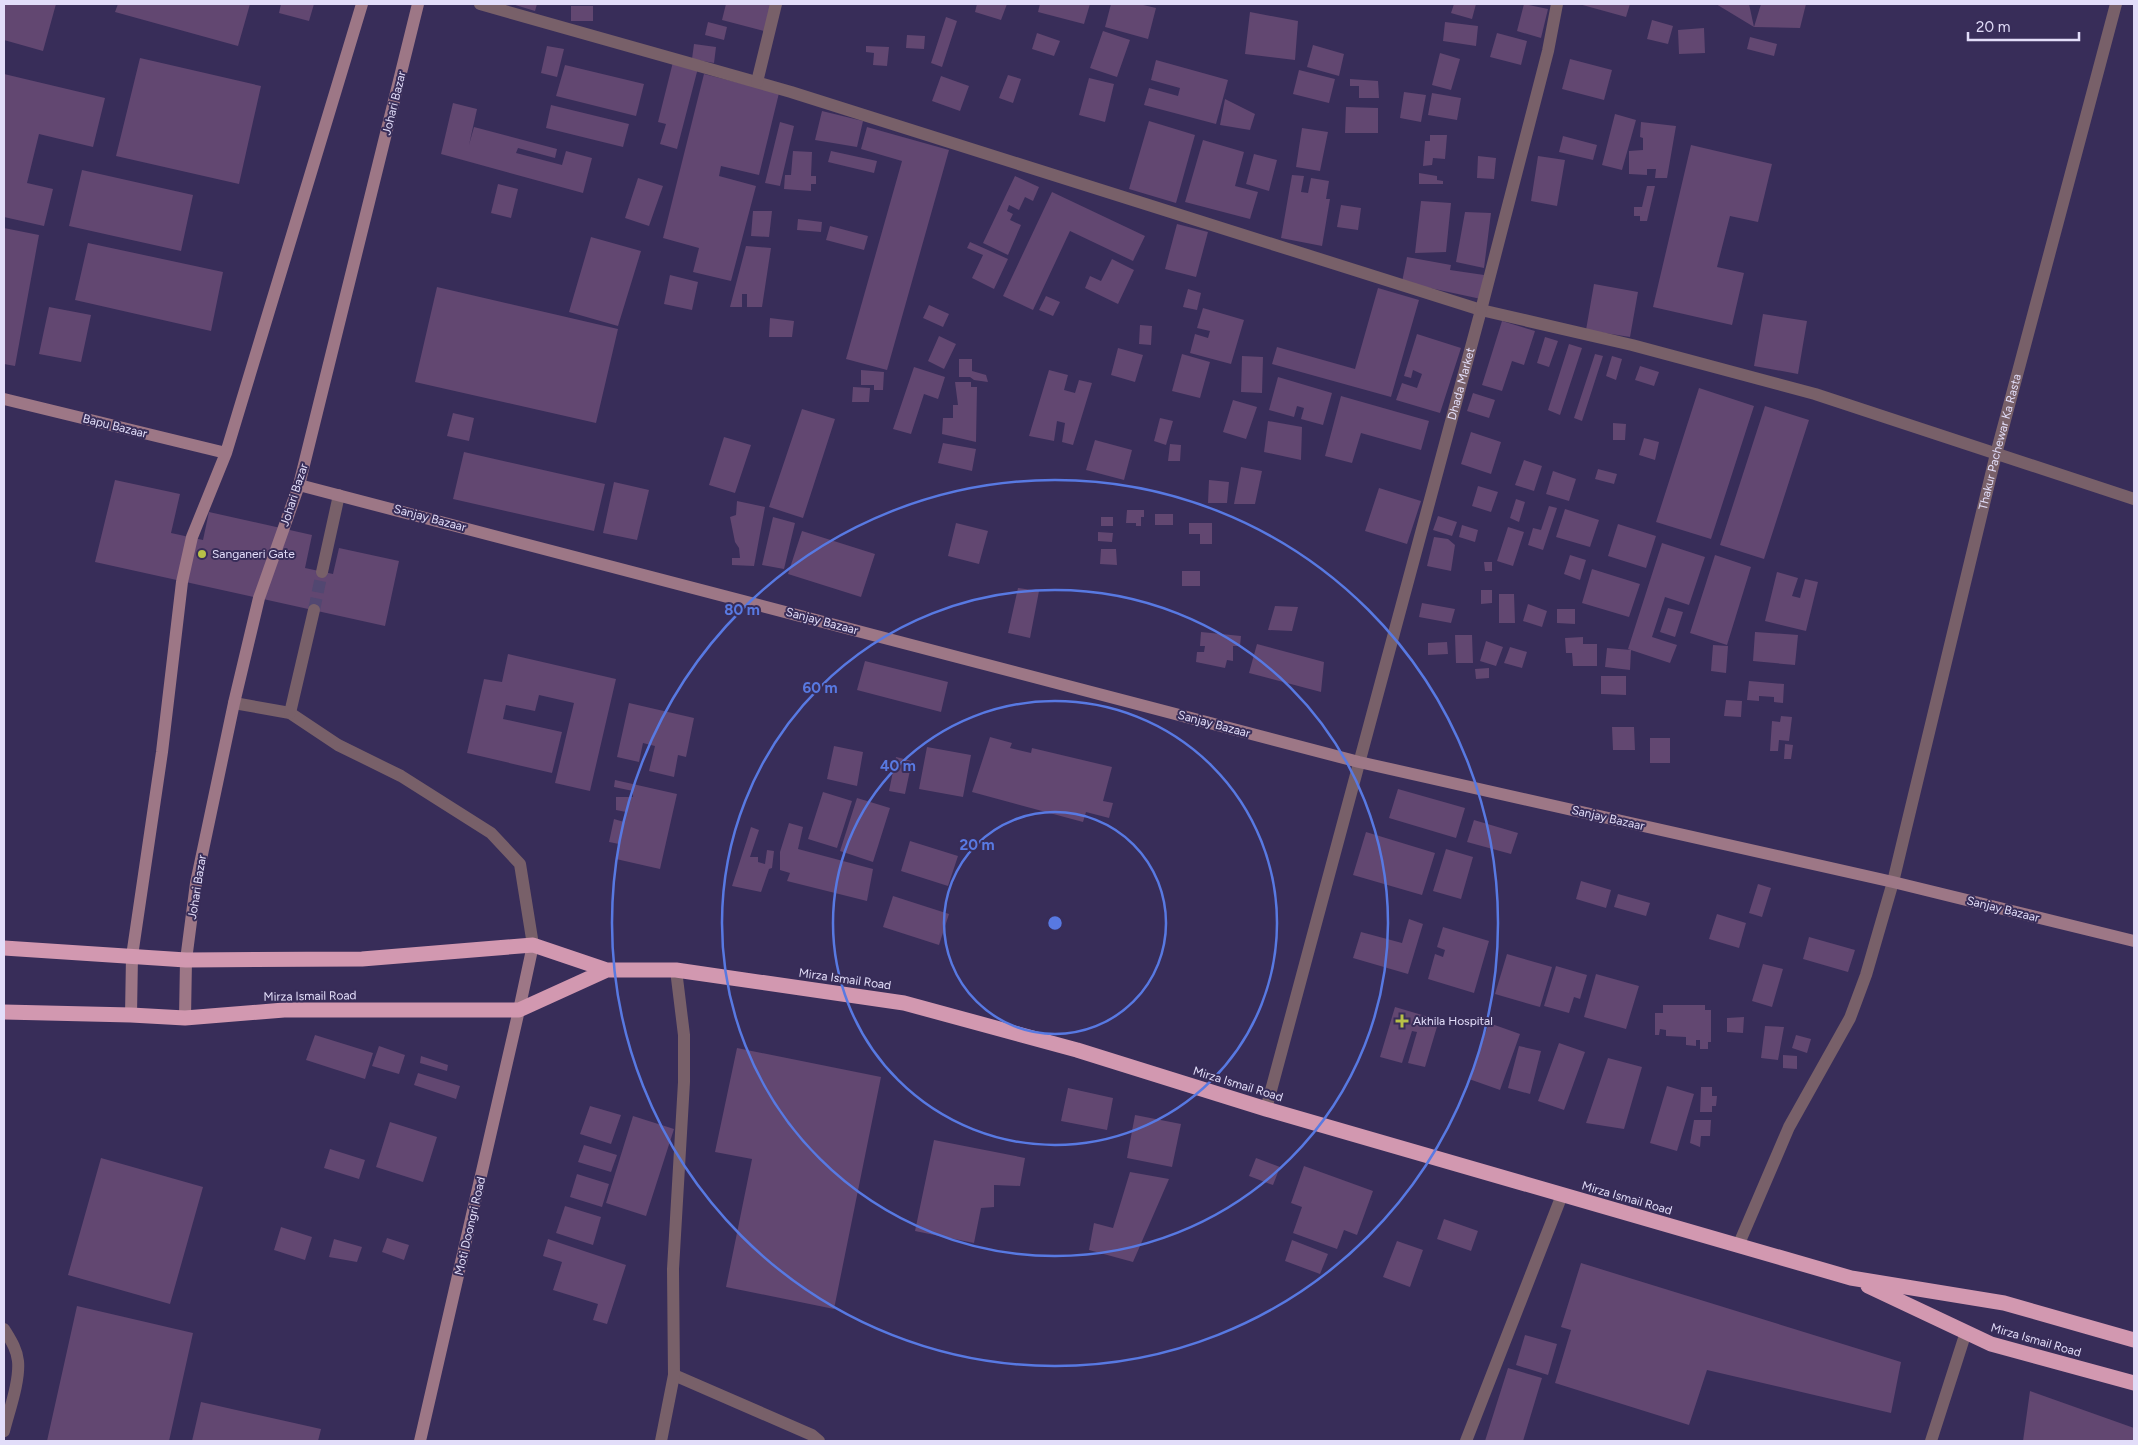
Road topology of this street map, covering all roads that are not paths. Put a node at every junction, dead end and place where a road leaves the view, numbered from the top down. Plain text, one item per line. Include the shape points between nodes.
1 (362, 4) edge
2 (418, 4) edge
3 (480, 4) edge
4 (776, 4) edge
5 (1557, 4) edge
6 (2116, 4) edge
7 (757, 82) junction
8 (1481, 310) junction
9 (4, 399) edge
10 (226, 453) junction
11 (1996, 454) junction
12 (299, 485) junction
13 (339, 494) junction
14 (2134, 499) edge
15 (322, 572) tunnel mouth
16 (314, 610) tunnel mouth
17 (234, 703) junction
18 (290, 713) junction
19 (1359, 762) junction
20 (1893, 882) junction
21 (2134, 941) edge
22 (533, 945) junction
23 (4, 948) edge
24 (132, 956) junction
25 (186, 960) junction
26 (608, 970) junction
27 (676, 970) junction
28 (519, 1010) junction
29 (4, 1012) edge
30 (131, 1015) junction
31 (185, 1018) junction
32 (1266, 1109) junction
33 (1562, 1195) junction
34 (1738, 1246) junction
35 (1850, 1278) junction
36 (4, 1329) edge
37 (1966, 1332) junction
38 (2134, 1340) edge
39 (674, 1374) junction
40 (2134, 1383) edge
41 (4, 1431) edge
42 (420, 1441) edge
43 (661, 1441) edge
44 (819, 1441) edge
45 (1466, 1441) edge
46 (1931, 1441) edge

1 - 10 street
2 - 12 street, Johari Bazar
3 - 7 street
4 - 7 street
5 - 8 street, Dhada Market via 1548,51
6 - 11 street, Thakur Pachewar Ka Rasta
7 - 8 street
8 - 11 street via 1632,345 1815,394
8 - 19 street, Dhada Market
9 - 10 street, Bapu Bazaar
10 - 24 street via 192,538 182,582 162,752
11 - 14 street
11 - 20 street, Thakur Pachewar Ka Rasta
12 - 13 street, Sanjay Bazaar
12 - 17 street, Johari Bazar via 259,598
13 - 15 street
13 - 19 street, Sanjay Bazaar
16 - 18 street
17 - 18 street
17 - 25 street, Johari Bazar via 196,883
18 - 22 street via 338,745 401,776 491,834 520,864
19 - 20 street, Sanjay Bazaar
19 - 32 street, Dhada Market
20 - 21 street, Sanjay Bazaar
20 - 34 street, Thakur Pachewar Ka Rasta via 1850,1018 1789,1127
22 - 25 highway, Mirza Ismail Road via 362,959
22 - 26 highway, Mirza Ismail Road
22 - 28 street, Moti Doongri Road
23 - 24 highway, Mirza Ismail Road
24 - 25 highway, Mirza Ismail Road
24 - 30 street
25 - 31 street, Johari Bazar
26 - 27 highway, Mirza Ismail Road
26 - 28 highway, Mirza Ismail Road
27 - 32 highway, Mirza Ismail Road via 904,1003 1077,1050
27 - 39 street via 684,1035 684,1082 673,1269
28 - 31 highway, Mirza Ismail Road via 284,1010
28 - 42 street, Moti Doongri Road
29 - 30 highway, Mirza Ismail Road
30 - 31 highway, Mirza Ismail Road
32 - 33 highway, Mirza Ismail Road
33 - 34 highway, Mirza Ismail Road
33 - 45 street
34 - 35 highway, Mirza Ismail Road
35 - 37 highway, Mirza Ismail Road
35 - 38 highway, Mirza Ismail Road via 2004,1303
36 - 41 street via 14,1345 18,1362
37 - 40 highway, Mirza Ismail Road via 1991,1344
37 - 46 street
39 - 43 street
39 - 44 street via 812,1435

